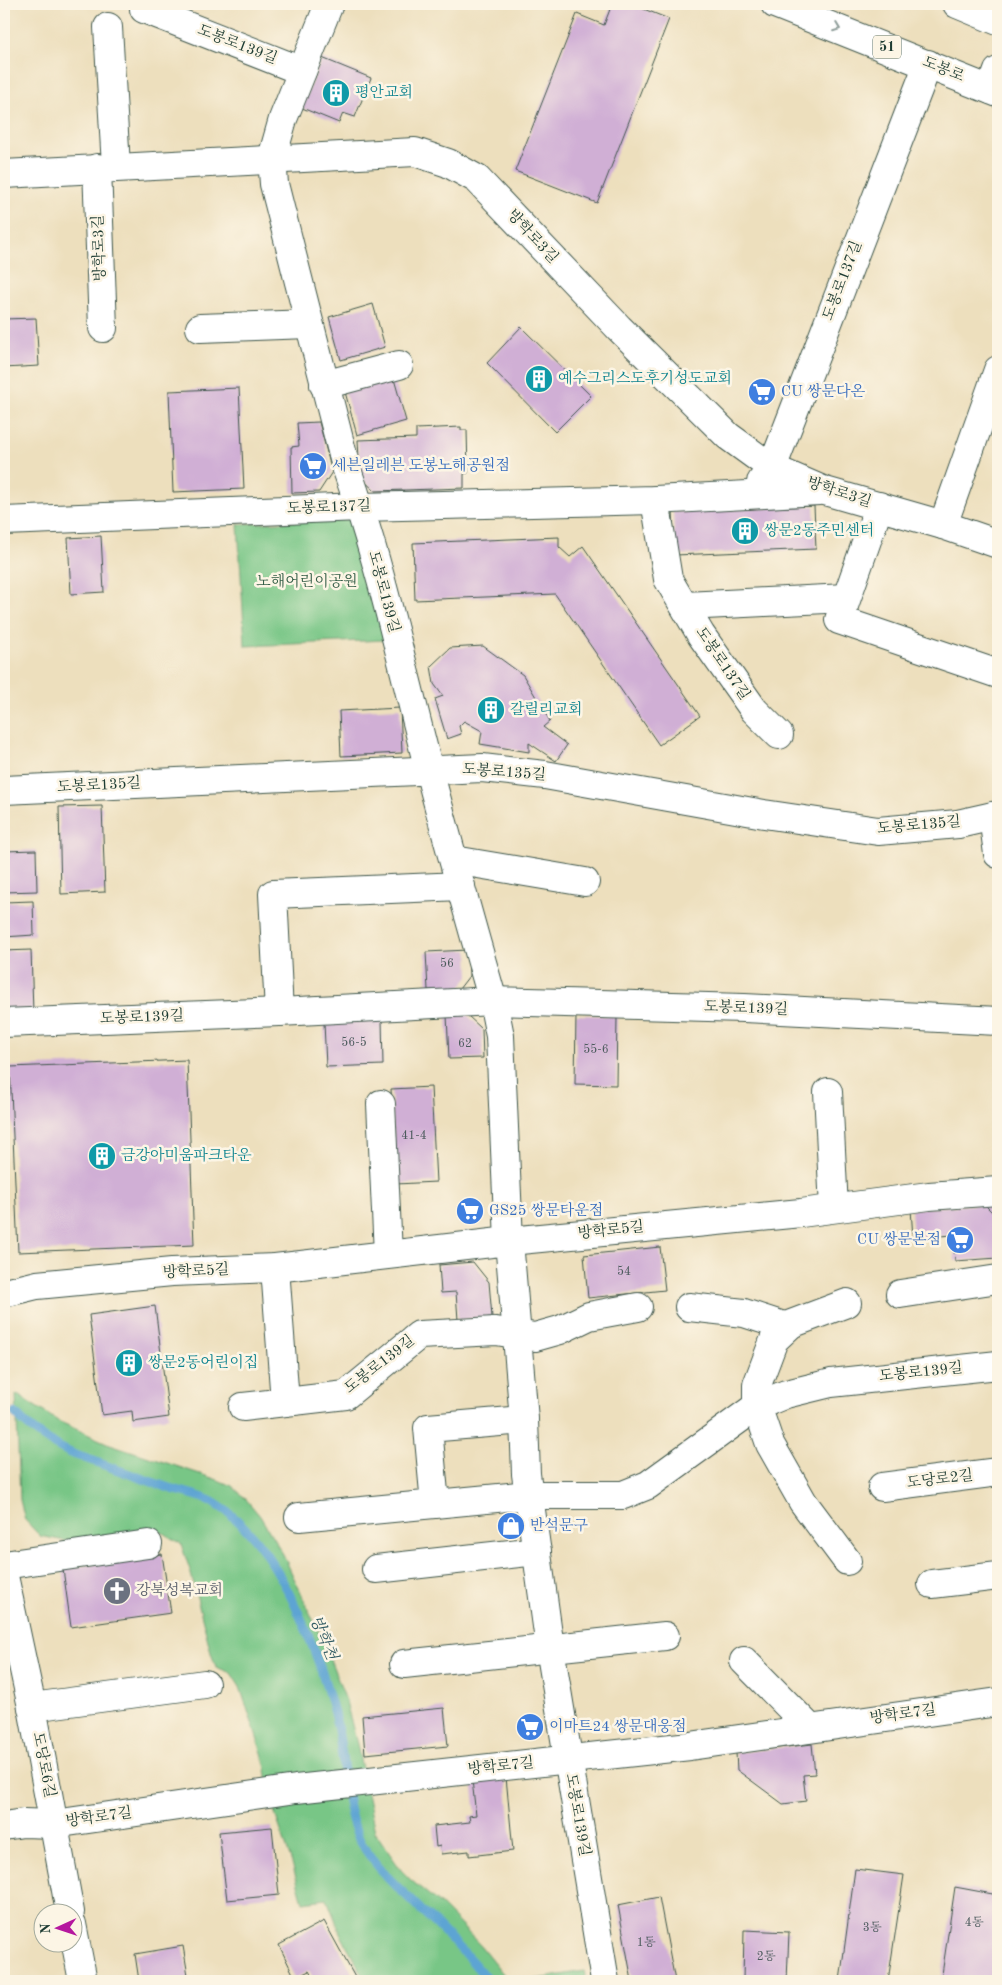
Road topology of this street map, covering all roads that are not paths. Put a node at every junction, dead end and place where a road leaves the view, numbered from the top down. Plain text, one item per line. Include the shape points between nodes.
1 (329, 4) edge
2 (775, 4) edge
3 (958, 4) edge
4 (144, 9) dead end
5 (998, 21) edge
6 (108, 27) dead end
7 (928, 64) junction
8 (302, 71) junction
9 (996, 85) edge
10 (272, 158) junction
11 (107, 168) junction
12 (4, 174) edge
13 (309, 324) junction
14 (103, 328) dead end
15 (200, 328) dead end
16 (399, 365) dead end
17 (998, 370) edge
18 (324, 385) junction
19 (772, 468) junction
20 (825, 491) junction
21 (752, 495) junction
22 (655, 500) junction
23 (879, 506) junction
24 (360, 507) junction
25 (4, 521) edge
26 (943, 525) junction
27 (998, 544) edge
28 (846, 598) junction
29 (685, 606) junction
30 (998, 674) edge
31 (779, 735) dead end
32 (429, 770) junction
33 (4, 790) edge
34 (996, 816) edge
35 (998, 854) edge
36 (454, 860) junction
37 (585, 882) dead end
38 (461, 886) junction
39 (493, 1001) junction
40 (280, 1012) junction
41 (998, 1021) edge
42 (4, 1023) edge
43 (828, 1092) dead end
44 (381, 1104) dead end
45 (998, 1191) edge
46 (834, 1208) junction
47 (509, 1241) junction
48 (388, 1254) junction
49 (275, 1268) junction
50 (998, 1279) edge
51 (4, 1293) edge
52 (900, 1294) dead end
53 (847, 1303) dead end
54 (638, 1307) dead end
55 (689, 1307) dead end
56 (787, 1327) junction
57 (517, 1334) junction
58 (998, 1365) edge
59 (286, 1402) junction
60 (757, 1406) junction
61 (243, 1407) dead end
62 (524, 1420) junction
63 (998, 1472) edge
64 (882, 1487) dead end
65 (529, 1495) junction
66 (435, 1504) junction
67 (299, 1517) dead end
68 (148, 1544) dead end
69 (537, 1551) junction
70 (847, 1561) dead end
71 (4, 1565) edge
72 (376, 1569) dead end
73 (4, 1576) edge
74 (998, 1576) edge
75 (932, 1584) dead end
76 (665, 1636) dead end
77 (550, 1648) junction
78 (744, 1661) dead end
79 (404, 1664) dead end
80 (204, 1684) dead end
81 (998, 1702) edge
82 (32, 1707) junction
83 (810, 1728) junction
84 (568, 1760) junction
85 (54, 1824) junction
86 (4, 1826) edge
87 (68, 1902) edge
88 (77, 1952) edge
89 (83, 1981) edge
90 (605, 1981) edge

1 - 8 street, 도봉로139길
2 -> 7 street, 도봉로 / 51
3 - 5 street
4 - 8 street, 도봉로139길
6 - 11 street, 방학로3길
7 - 9 street, 도봉로 / 51
7 - 19 street, 도봉로137길
8 - 10 street, 도봉로139길
10 - 11 street, 방학로3길
10 - 13 street, 도봉로139길 via 274,184
10 - 19 street, 방학로3길 via 415,152 448,163 477,178 625,335 728,436
11 - 12 street, 방학로3길
11 - 14 street, 방학로3길
13 - 15 street
13 - 18 street, 도봉로139길
16 - 18 street
17 - 26 street
18 - 24 street, 도봉로139길
19 - 20 street, 방학로3길
19 - 21 street, 도봉로137길
20 - 21 street, 도봉로137길
20 - 23 street, 방학로3길
21 - 22 street, 도봉로137길
22 - 24 street, 도봉로137길
22 - 29 street, 도봉로137길 via 668,578
23 - 26 street, 방학로3길
23 - 28 street, 방학로3길
24 - 25 street, 도봉로137길
24 - 32 street, 도봉로139길
26 - 27 street, 방학로3길
28 - 29 street
28 - 30 street via 839,620
29 - 31 street, 도봉로137길 via 701,635 754,710
32 - 33 street, 도봉로135길
32 - 34 street, 도봉로135길 via 482,768 545,775 878,831 958,824
32 - 36 street, 도봉로139길
34 - 35 street
36 - 37 street
36 - 38 street, 도봉로139길
38 - 39 street, 도봉로139길
38 - 40 street via 273,894
39 - 40 street, 도봉로139길
39 - 41 street, 도봉로139길 via 744,1008
39 - 47 street, 도봉로139길 via 500,1036
40 - 42 street, 도봉로139길
43 - 46 street
44 - 48 street
45 - 46 street, 방학로5길
46 - 47 street, 방학로5길
47 - 48 street, 방학로5길
47 - 57 street, 도봉로139길
48 - 49 street, 방학로5길
49 - 51 street, 방학로5길 via 172,1272 37,1285
49 - 59 street
50 - 52 street
53 - 56 street
54 - 57 street, 도봉로139길 via 588,1316 536,1337
55 - 56 street via 744,1313
56 - 60 street via 774,1340 760,1376
57 - 59 street, 도봉로139길 via 496,1331 419,1335 346,1395
57 - 62 street, 도봉로139길
58 - 60 street, 도봉로139길 via 831,1383 786,1394
59 - 61 street, 도봉로139길
60 - 65 street, 도봉로139길 via 636,1491 623,1495
60 - 70 street via 770,1444 803,1502
62 - 65 street, 도봉로139길
62 - 66 street via 428,1428
63 - 64 street, 도당로2길
65 - 66 street, 도봉로139길
65 - 69 street, 도봉로139길
66 - 67 street, 도봉로139길
68 - 71 street
69 - 72 street
69 - 77 street, 도봉로139길
73 - 82 street, 도당로6길
74 - 75 street
76 - 77 street
77 - 79 street
77 - 84 street, 도봉로139길
78 - 83 street
80 - 82 street
81 - 83 street, 방학로7길
82 - 85 street, 도당로6길
83 - 84 street, 방학로7길
84 - 85 street, 방학로7길 via 296,1789
84 - 90 street, 도봉로139길
85 - 86 street, 방학로7길
85 - 87 street, 도당로6길
88 - 89 street

